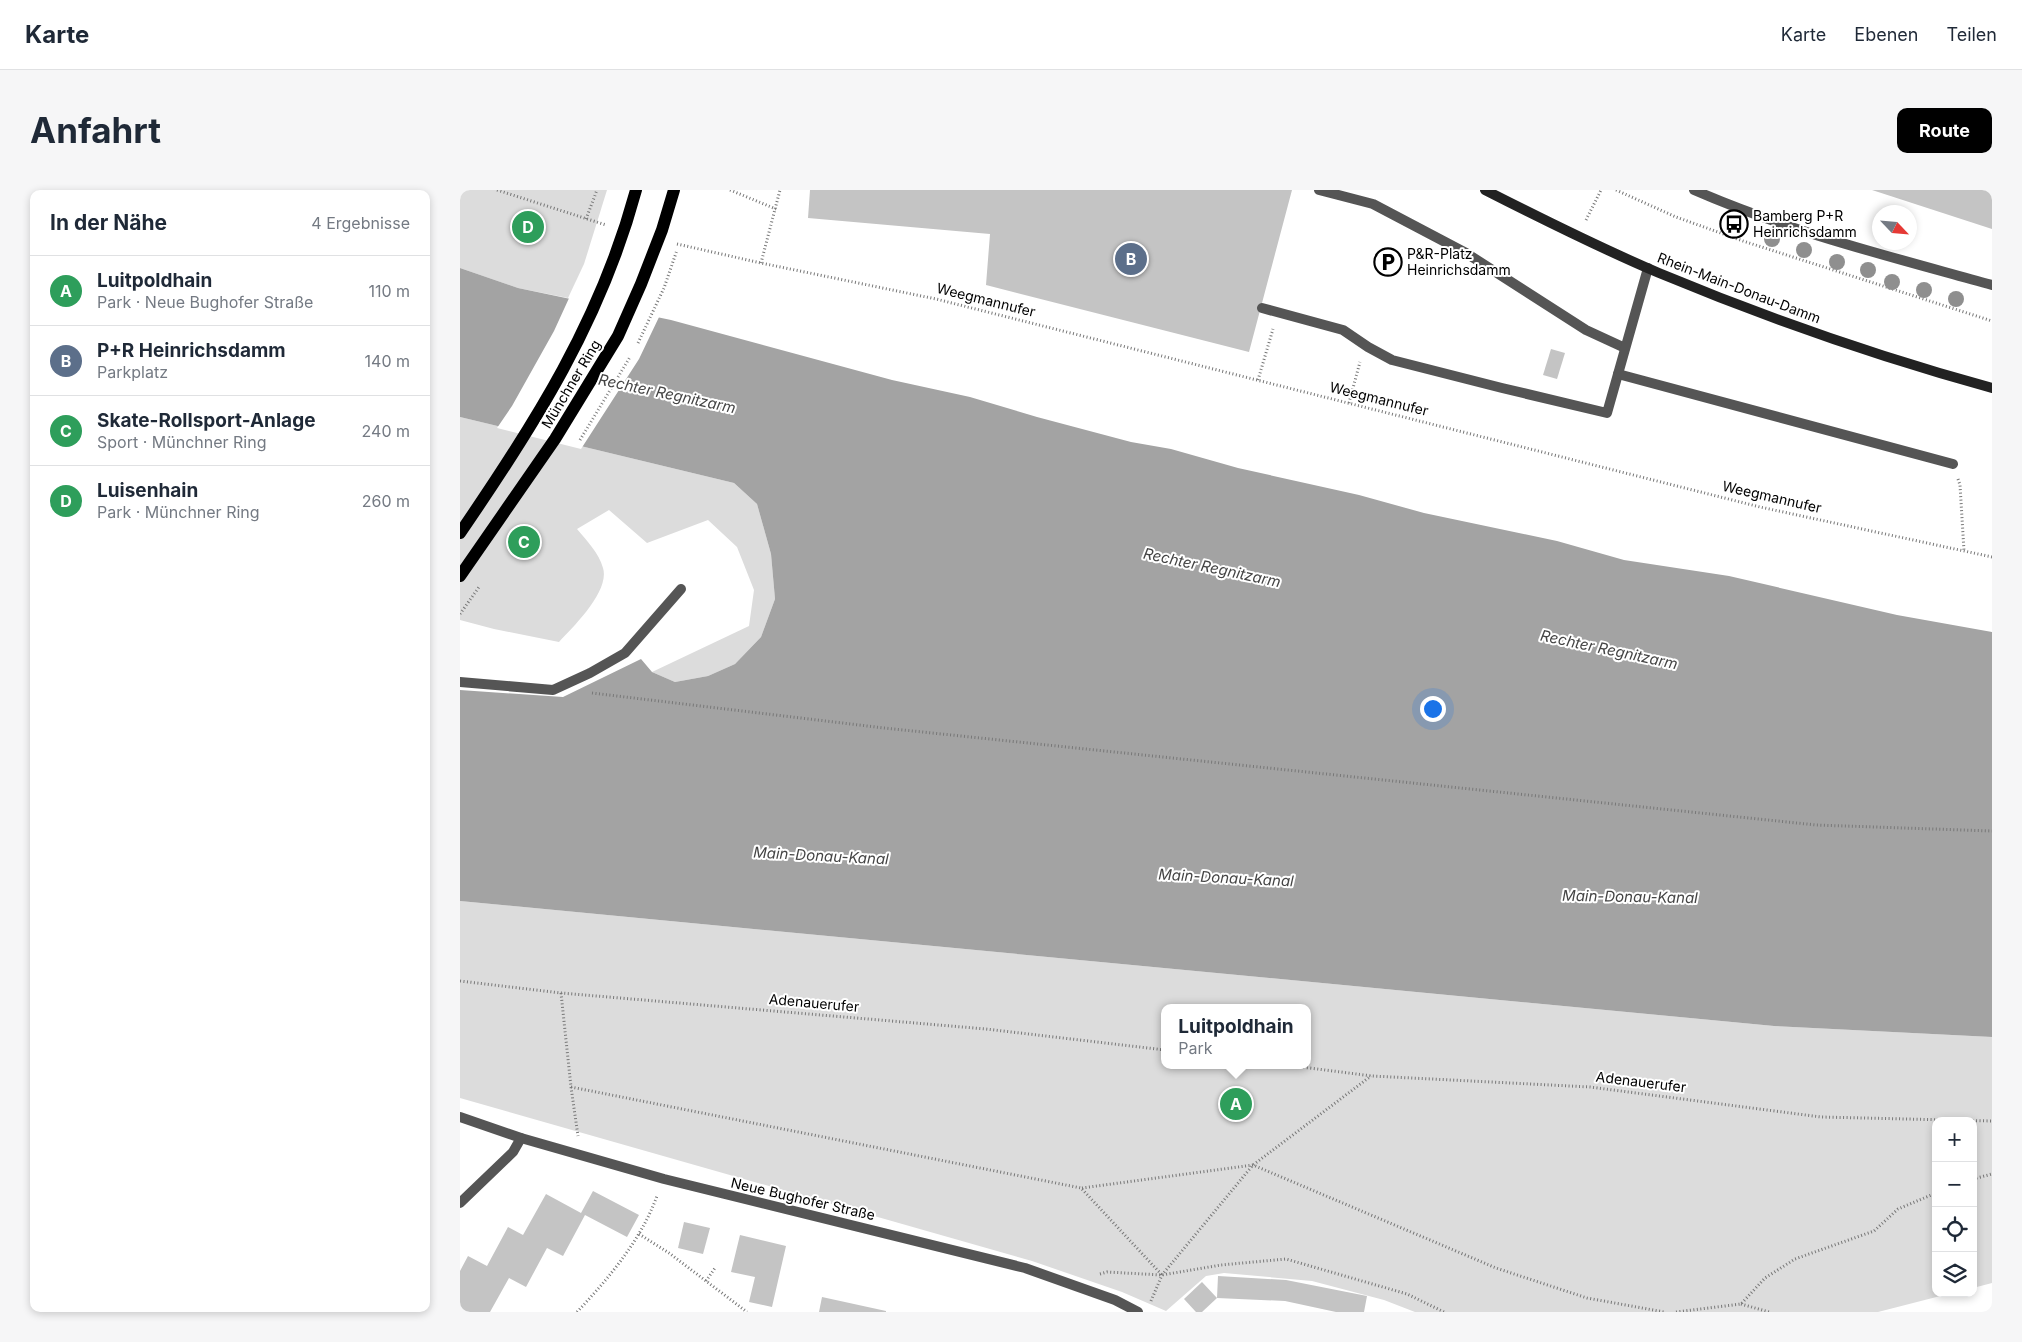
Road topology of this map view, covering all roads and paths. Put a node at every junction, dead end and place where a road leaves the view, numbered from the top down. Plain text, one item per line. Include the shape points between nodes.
1 (597, 190) edge
2 (636, 190) edge
3 (674, 190) edge
4 (730, 190) edge
5 (780, 190) edge
6 (1319, 190) edge
7 (1485, 190) edge
8 (1601, 190) edge
9 (1616, 190) edge
10 (1694, 190) edge
11 (776, 209) junction
12 (586, 219) dead end
13 (607, 222) dead end
14 (604, 232) dead end
15 (1578, 237) junction
16 (1648, 268) junction
17 (1992, 286) edge
18 (1262, 308) dead end
19 (1278, 312) junction
20 (1992, 321) edge
21 (1365, 344) junction
22 (1626, 348) junction
23 (1618, 374) junction
24 (1258, 380) junction
25 (1992, 388) edge
26 (1349, 403) junction
27 (1953, 464) joint
28 (460, 533) edge
29 (1964, 551) junction
30 (1992, 557) edge
31 (460, 576) edge
32 (681, 589) dead end
33 (460, 682) edge
34 (588, 692) dead end
35 (1992, 831) edge
36 (460, 981) edge
37 (561, 992) junction
38 (1161, 1050) edge
39 (1311, 1068) edge
40 (1372, 1076) junction
41 (571, 1088) junction
42 (460, 1117) edge
43 (1992, 1121) edge
44 (521, 1138) junction
45 (582, 1156) junction
46 (1253, 1165) junction
47 (1992, 1174) edge
48 (1977, 1178) edge
49 (664, 1179) junction
50 (1081, 1188) junction
51 (1932, 1195) edge
52 (460, 1203) edge
53 (639, 1234) junction
54 (715, 1268) dead end
55 (1162, 1275) junction
56 (706, 1281) junction
57 (1067, 1281) junction
58 (1150, 1304) dead end
59 (1741, 1304) junction
60 (577, 1312) edge
61 (747, 1312) edge
62 (1138, 1312) edge
63 (1444, 1312) edge
64 (1664, 1312) edge
65 (1676, 1312) edge
66 (1769, 1312) edge

1 - 12 path
2 - 28 main road, Münchner Ring via 588,324 530,428
3 - 31 main road, Münchner Ring via 642,284 618,336 555,439
4 - 11 path
5 - 11 path
6 - 22 street via 1372,204 1466,253 1586,330
7 - 15 street, Rhein-Main-Donau-Damm
8 - 15 path
9 - 20 path via 1734,238
10 - 17 street via 1843,242
11 - 24 path, Weegmannufer via 761,264 936,299
13 - 14 path
15 - 16 street, Rhein-Main-Donau-Damm
16 - 22 street
16 - 25 street, Rhein-Main-Donau-Damm via 1766,315 1880,355
18 - 19 street
19 - 21 street via 1343,330
19 - 24 path
21 - 23 street via 1392,360 1607,413
21 - 26 path
22 - 23 street
23 - 27 street
24 - 26 path, Weegmannufer
26 - 29 path, Weegmannufer via 1760,507
27 - 29 path via 1960,485
29 - 30 path, Weegmannufer
32 - 33 street via 625,653 553,690
34 - 35 path via 884,728 1816,825
36 - 37 path, Adenauerufer
37 - 38 path, Adenauerufer via 986,1029
37 - 41 path
39 - 40 path, Adenauerufer
40 - 43 path, Adenauerufer via 1590,1086 1821,1117
40 - 46 path
41 - 45 path
41 - 50 path
42 - 44 street, Neue Bughofer Straße
44 - 45 street, Neue Bughofer Straße
44 - 52 street via 513,1152
45 - 49 street, Neue Bughofer Straße
46 - 50 path
46 - 55 path
46 - 64 path via 1496,1268 1587,1298
47 - 48 path
49 - 53 path
49 - 57 street, Neue Bughofer Straße via 920,1241
50 - 55 path
51 - 59 path via 1898,1210 1874,1231 1795,1259 1765,1278
53 - 56 path
53 - 60 path
54 - 56 path
55 - 57 path via 1107,1272
55 - 58 path
55 - 63 path via 1286,1259 1407,1294
56 - 61 path
57 - 62 street, Neue Bughofer Straße
59 - 65 path
59 - 66 path

